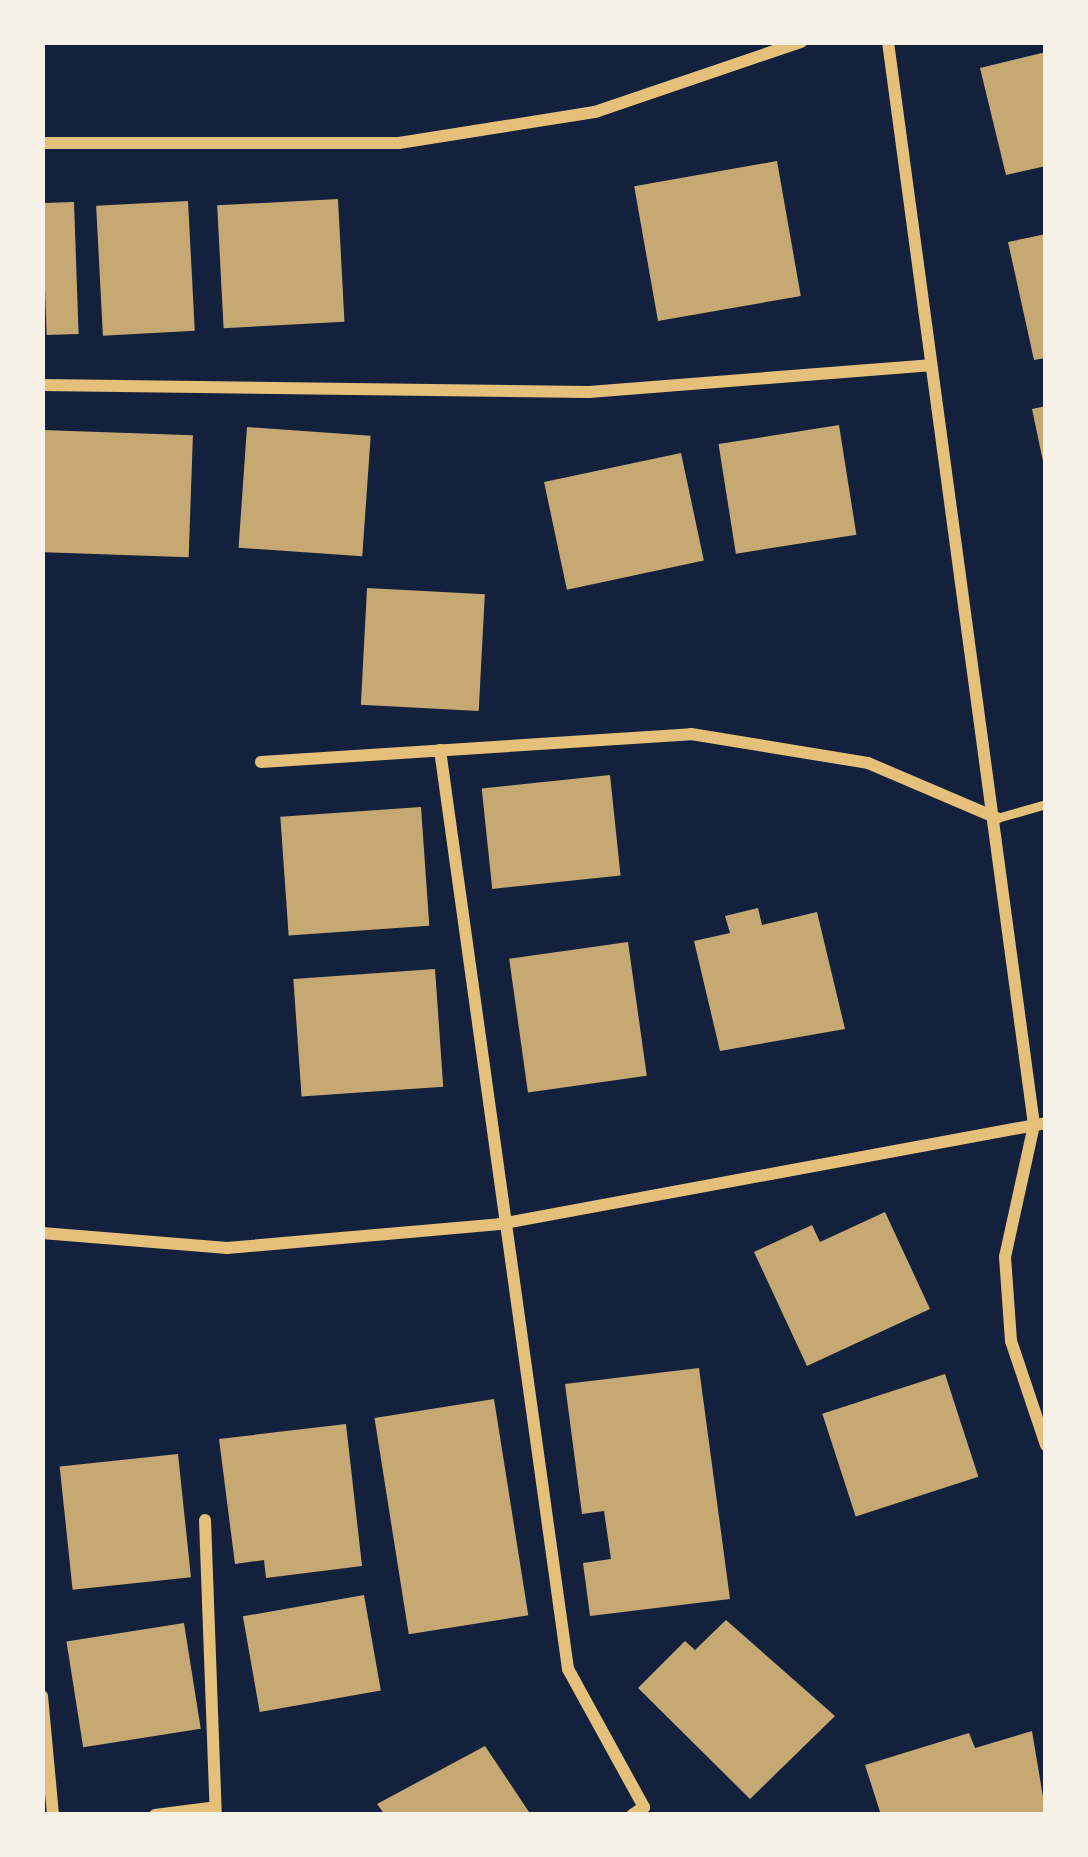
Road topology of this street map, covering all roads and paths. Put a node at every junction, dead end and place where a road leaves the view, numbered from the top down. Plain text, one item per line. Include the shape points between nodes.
1 (800, 42) edge
2 (888, 42) edge
3 (42, 143) edge
4 (930, 365) junction
5 (42, 385) edge
6 (440, 750) junction
7 (261, 762) dead end
8 (1046, 804) edge
9 (997, 818) junction
10 (1040, 1124) edge
11 (500, 1224) junction
12 (42, 1233) edge
13 (1046, 1445) edge
14 (205, 1520) dead end
15 (42, 1696) edge
16 (213, 1811) edge
17 (53, 1815) edge
18 (154, 1815) edge
19 (632, 1815) edge

1 - 3 street via 595,112 399,143
2 - 4 street
4 - 5 street via 589,392
4 - 9 street
6 - 7 street
6 - 9 street via 691,734 868,764
6 - 11 street
8 - 9 lane
9 - 10 street
10 - 11 street
10 - 13 street via 1005,1257 1011,1341
11 - 12 street via 227,1248
11 - 19 street via 568,1669 644,1807
14 - 16 street
15 - 17 street
16 - 18 street

